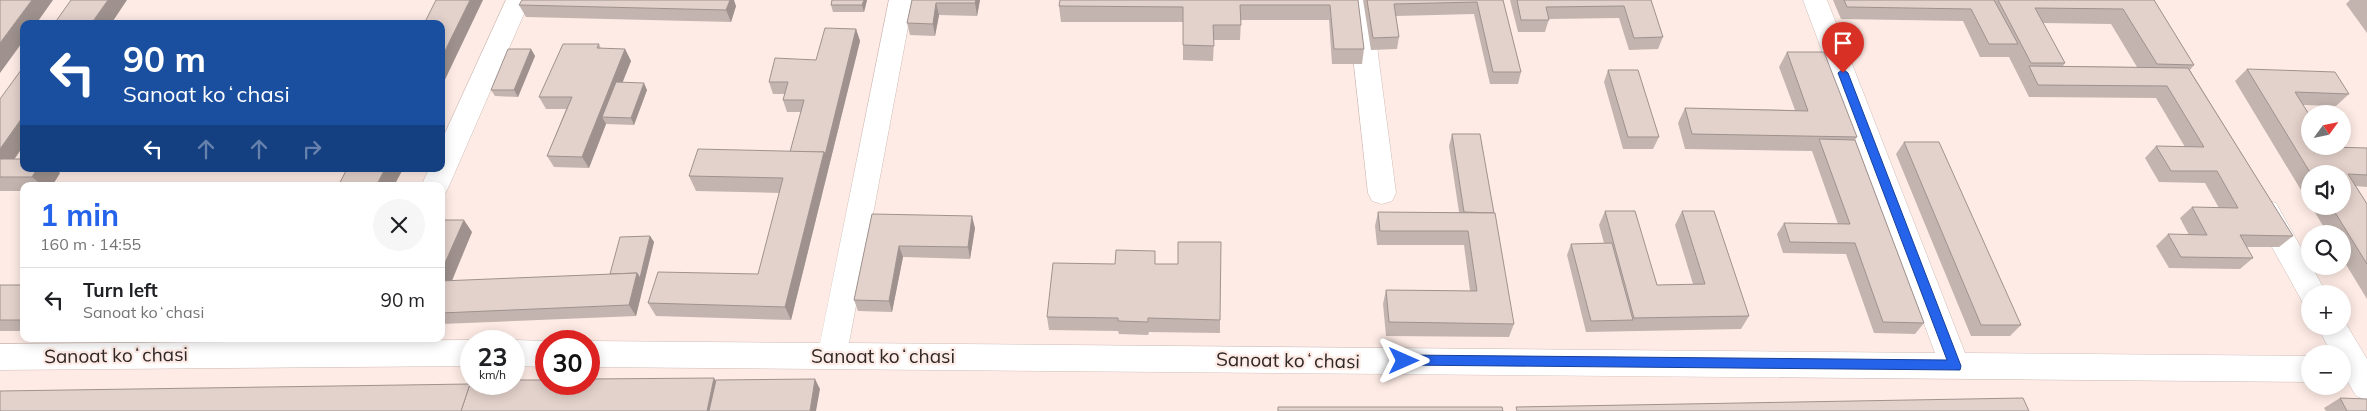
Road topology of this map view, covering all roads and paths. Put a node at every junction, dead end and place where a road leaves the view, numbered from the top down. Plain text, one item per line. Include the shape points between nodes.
1 (518, 0) edge
2 (901, 0) edge
3 (1359, 0) edge
4 (1815, 0) edge
5 (445, 162) edge
6 (2254, 190) edge
7 (1382, 193) dead end
8 (2309, 285) edge
9 (2337, 335) edge
10 (363, 346) edge
11 (460, 352) edge
12 (600, 354) edge
13 (832, 356) junction
14 (0, 357) edge
15 (1955, 366) junction
16 (2301, 369) edge
17 (2358, 374) edge

1 - 5 street
2 - 13 street
3 - 7 street
4 - 15 street
6 - 8 street
9 - 17 street
10 - 11 street, Sanoat koʻchasi
10 - 14 street, Sanoat koʻchasi
12 - 13 street, Sanoat koʻchasi
13 - 15 street, Sanoat koʻchasi
15 - 16 street, Sanoat koʻchasi

